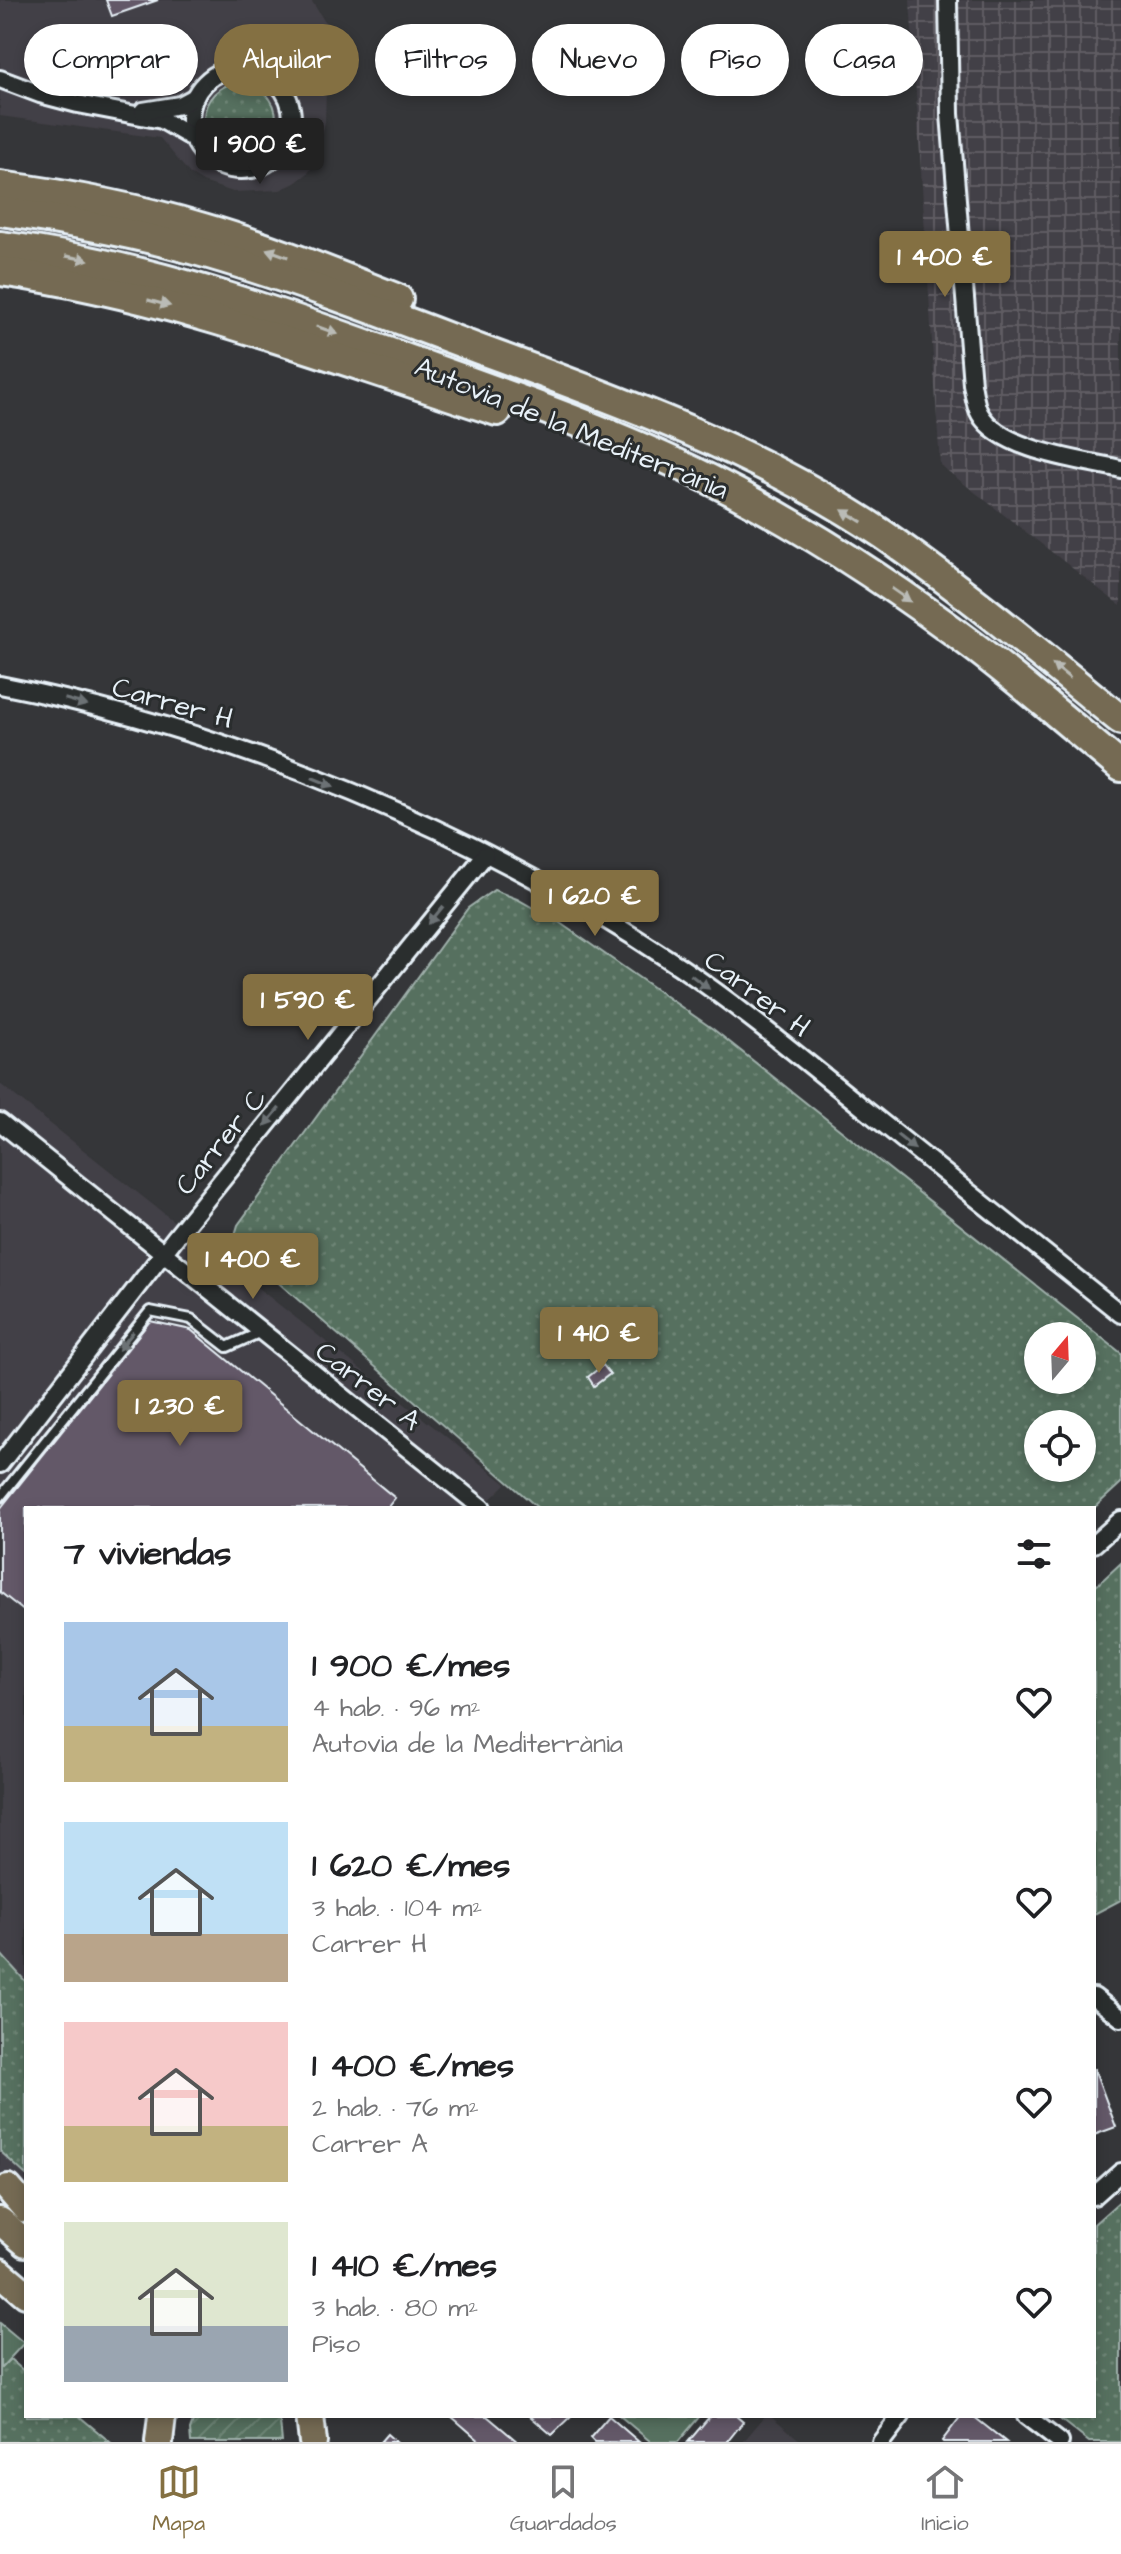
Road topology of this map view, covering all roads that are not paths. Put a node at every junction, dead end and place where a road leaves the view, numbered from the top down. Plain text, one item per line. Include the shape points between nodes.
1 (948, 0) edge
2 (0, 79) edge
3 (195, 97) junction
4 (129, 113) junction
5 (193, 138) junction
6 (0, 186) edge
7 (0, 211) edge
8 (0, 246) edge
9 (0, 271) edge
10 (707, 438) junction
11 (1121, 469) edge
12 (788, 523) junction
13 (0, 685) edge
14 (1121, 720) edge
15 (1121, 767) edge
16 (485, 855) junction
17 (0, 1122) edge
18 (162, 1254) junction
19 (1121, 1314) edge
20 (261, 1332) junction
21 (0, 1464) edge
22 (0, 1497) edge
23 (479, 1506) edge
24 (1121, 1520) edge
25 (1096, 1542) edge
26 (1096, 1999) edge
27 (1121, 2018) edge
28 (1121, 2172) edge
29 (11, 2190) edge
30 (1096, 2194) edge
31 (24, 2206) edge
32 (0, 2221) edge
33 (24, 2241) edge
34 (899, 2418) edge
35 (1029, 2418) edge
36 (881, 2442) edge
37 (1060, 2442) edge

1 - 11 street via 950,114 972,384 980,414 1025,448
2 - 4 street via 78,104
3 - 4 street via 180,105
3 - 5 street via 189,121
3 - 5 street via 211,77 227,69 255,70 282,89 292,122 279,153 249,169 216,163
4 - 5 street via 162,120
10 -> 6 highway via 686,417 622,387 271,251 136,210
7 - 10 highway, Autovia de la Mediterrània via 209,254 480,349
8 -> 12 highway, Autovia de la Mediterrània via 111,264 291,317 642,449
9 -> 12 highway via 121,293 224,321 526,421 745,514
14 -> 10 highway, Autovia de la Mediterrània via 883,534
12 -> 15 highway, Autovia de la Mediterrània via 980,651
13 -> 16 street, Carrer H via 57,696 244,750 397,812
16 -> 18 street, Carrer C
16 -> 19 street, Carrer H via 569,898 680,967
17 - 18 street, Carrer A
18 - 20 street, Carrer A
18 - 21 street, Carrer C
20 -> 22 lane via 227,1347 191,1319 150,1311
20 - 23 street, Carrer A
24 - 25 street
26 - 27 street
28 - 30 street
29 - 31 highway
32 - 33 highway
34 - 36 street
35 - 37 street

